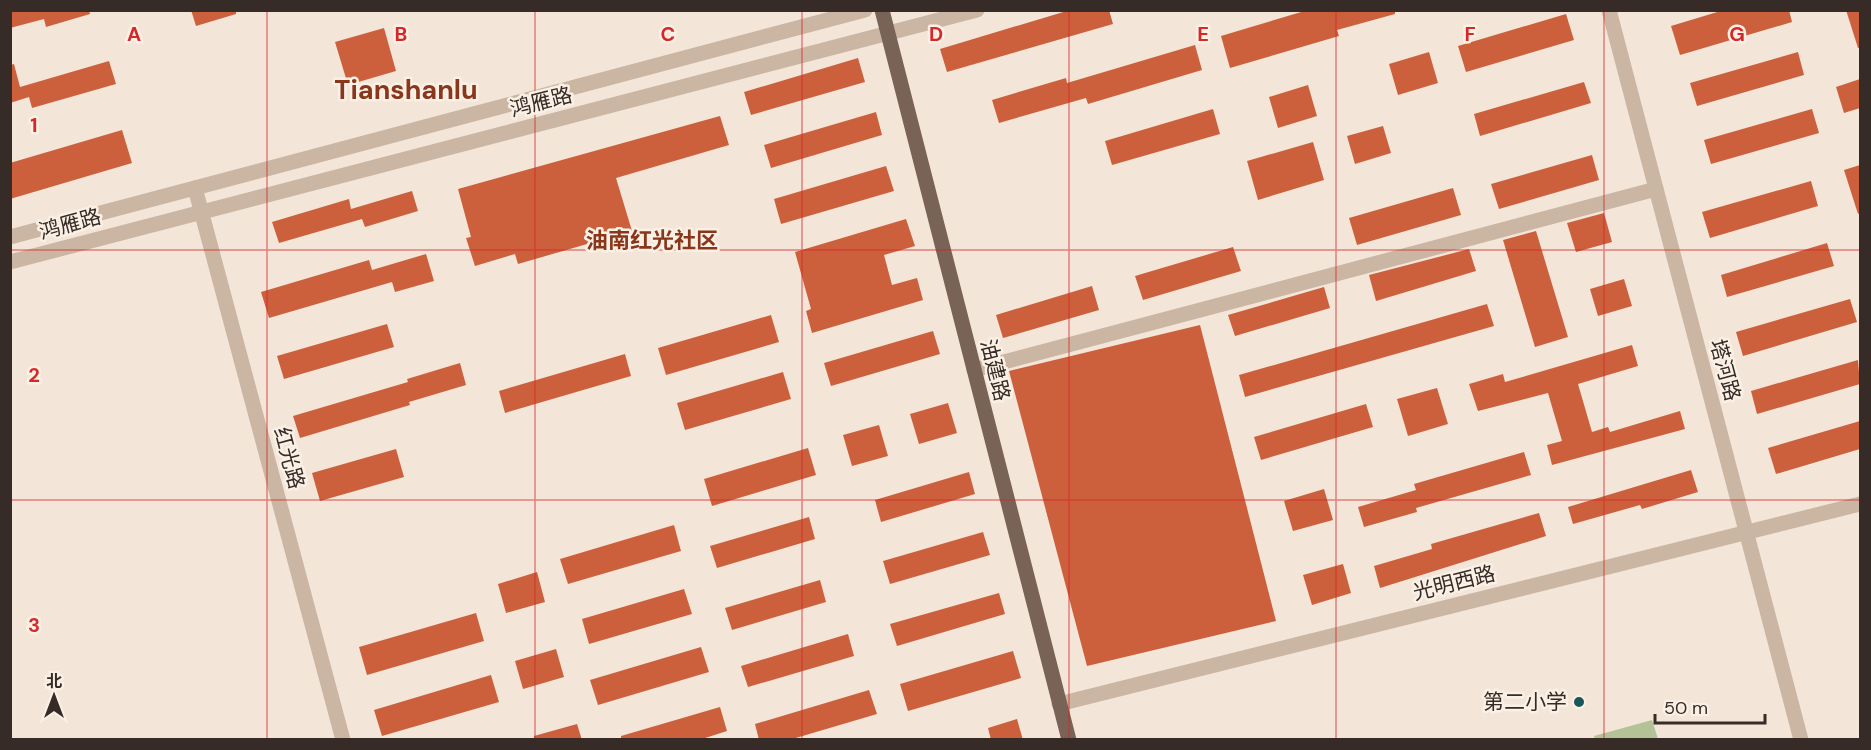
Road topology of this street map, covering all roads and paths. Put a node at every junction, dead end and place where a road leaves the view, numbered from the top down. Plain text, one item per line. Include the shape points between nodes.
1 (865, 10) edge
2 (882, 10) edge
3 (977, 10) edge
4 (1609, 10) edge
5 (888, 35) junction
6 (195, 188) junction
7 (1656, 189) junction
8 (201, 211) junction
9 (10, 237) edge
10 (10, 262) edge
11 (974, 370) junction
12 (1860, 504) edge
13 (1746, 531) junction
14 (1059, 704) junction
15 (344, 740) edge
16 (1069, 740) edge
17 (1801, 740) edge

1 - 6 street, 鸿雁路
2 - 5 main road, 油建路
3 - 5 street, 鸿雁路
4 - 7 street, 塔河路
5 - 8 street, 鸿雁路
5 - 11 main road, 油建路
6 - 8 street, 红光路
6 - 9 street, 鸿雁路
7 - 11 street
7 - 13 street, 塔河路
8 - 10 street, 鸿雁路
8 - 15 street, 红光路
11 - 14 main road, 油建路
12 - 13 street, 光明西路
13 - 14 street, 光明西路
13 - 17 street, 塔河路
14 - 16 main road, 油建路

